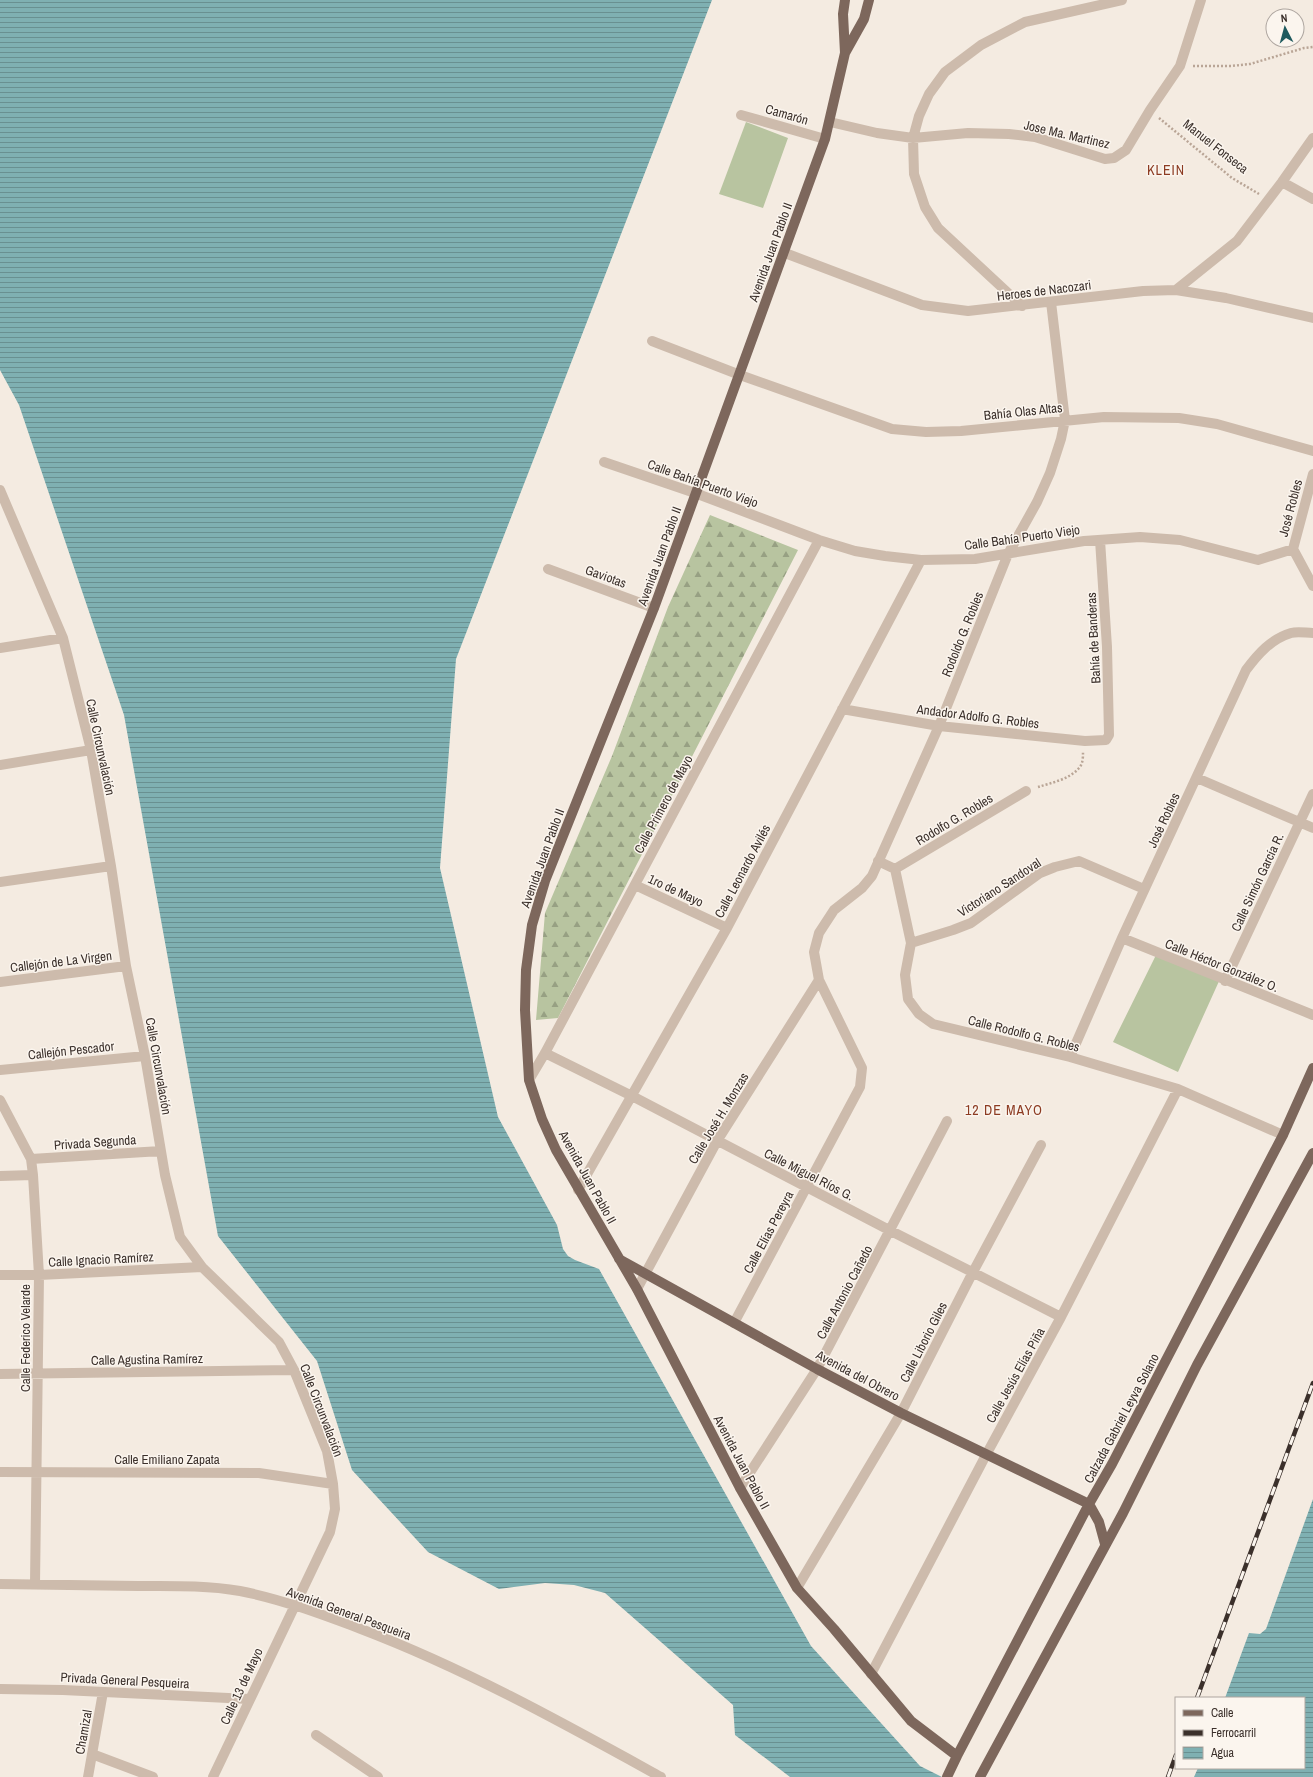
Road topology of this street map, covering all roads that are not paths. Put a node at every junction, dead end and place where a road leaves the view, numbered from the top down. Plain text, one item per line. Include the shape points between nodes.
1 (846, 0) edge
2 (868, 0) edge
3 (1122, 0) edge
4 (1201, 0) edge
5 (845, 53) junction
6 (741, 115) dead end
7 (830, 122) junction
8 (913, 138) junction
9 (1313, 138) edge
10 (825, 139) junction
11 (1282, 182) junction
12 (1313, 199) edge
13 (785, 253) junction
14 (1176, 290) junction
15 (1051, 302) junction
16 (1022, 306) junction
17 (1313, 318) edge
18 (652, 341) dead end
19 (740, 375) junction
20 (1065, 420) junction
21 (1313, 452) edge
22 (604, 462) dead end
23 (1313, 474) edge
24 (0, 490) edge
25 (695, 493) junction
26 (819, 540) junction
27 (1100, 540) junction
28 (1293, 549) junction
29 (1008, 554) junction
30 (921, 560) junction
31 (548, 569) dead end
32 (1313, 586) edge
33 (654, 608) junction
34 (1313, 633) edge
35 (63, 638) junction
36 (0, 648) edge
37 (842, 710) junction
38 (939, 726) junction
39 (1109, 735) joint
40 (91, 750) junction
41 (0, 765) edge
42 (1197, 778) junction
43 (1026, 790) road end
44 (1313, 794) edge
45 (1300, 822) junction
46 (1313, 828) edge
47 (878, 861) junction
48 (111, 866) junction
49 (895, 869) junction
50 (0, 882) edge
51 (635, 885) junction
52 (1144, 889) junction
53 (727, 928) junction
54 (1122, 938) junction
55 (911, 943) junction
56 (126, 966) junction
57 (819, 980) junction
58 (1225, 981) junction
59 (0, 982) edge
60 (1313, 1015) edge
61 (545, 1053) junction
62 (145, 1056) junction
63 (1070, 1057) junction
64 (1313, 1068) edge
65 (0, 1070) edge
66 (529, 1080) junction
67 (1178, 1089) junction
68 (632, 1096) junction
69 (0, 1101) edge
70 (947, 1121) dead end
71 (1283, 1135) junction
72 (717, 1141) junction
73 (1041, 1146) dead end
74 (161, 1151) junction
75 (1313, 1153) edge
76 (31, 1159) junction
77 (33, 1175) junction
78 (0, 1176) edge
79 (807, 1186) junction
80 (578, 1190) junction
81 (890, 1231) junction
82 (619, 1259) junction
83 (202, 1267) junction
84 (973, 1272) junction
85 (645, 1273) junction
86 (0, 1275) edge
87 (39, 1275) junction
88 (637, 1289) junction
89 (1061, 1318) junction
90 (734, 1323) junction
91 (817, 1369) junction
92 (294, 1370) junction
93 (0, 1374) edge
94 (38, 1374) junction
95 (901, 1413) junction
96 (986, 1454) junction
97 (0, 1472) edge
98 (37, 1472) junction
99 (333, 1484) junction
100 (740, 1488) junction
101 (1089, 1504) junction
102 (1104, 1544) junction
103 (0, 1584) edge
104 (35, 1584) junction
105 (797, 1588) junction
106 (294, 1606) junction
107 (871, 1674) junction
108 (0, 1689) edge
109 (103, 1692) junction
110 (249, 1699) junction
111 (316, 1735) dead end
112 (92, 1754) junction
113 (956, 1756) junction
114 (217, 1775) edge
115 (88, 1777) edge
116 (153, 1777) edge
117 (378, 1777) edge
118 (661, 1777) edge
119 (947, 1777) edge
120 (980, 1777) edge

1 - 5 main road, Avenida Juan Pablo II via 843,14
2 - 5 main road, Avenida Juan Pablo II via 864,19
3 - 8 street via 1025,22 981,45 945,72 929,94
4 - 8 street, Jose Ma. Martinez via 1180,66 1126,150 1114,158 1105,159 1035,137 1009,134 968,133
5 - 7 main road, Avenida Juan Pablo II
6 - 10 street, Camarón
7 - 8 street, Jose Ma. Martinez via 877,134
7 - 10 main road, Avenida Juan Pablo II
8 - 16 street via 914,174 925,207 938,228
9 - 11 street
10 - 13 main road, Avenida Juan Pablo II
11 - 12 street
11 - 14 street via 1237,241
13 - 16 street, Heroes de Nacozari via 922,305 968,312
13 - 19 main road, Avenida Juan Pablo II
14 - 15 street, Heroes de Nacozari
14 - 17 street, Heroes de Nacozari via 1226,298
15 - 16 street, Heroes de Nacozari
15 - 20 street, Rodoldo G. Robles
18 - 19 street, Bahía Olas Altas
19 - 20 street, Bahía Olas Altas via 892,429 926,432 961,431
19 - 25 main road, Avenida Juan Pablo II
20 - 21 street, Bahía Olas Altas via 1104,417 1179,418 1217,424
20 - 29 street, Rodoldo G. Robles via 1050,473
22 - 25 street, Calle Bahía Puerto Viejo
23 - 28 street, José Robles
24 - 35 street, Calle Circunvalación
25 - 26 street, Calle Bahía Puerto Viejo
25 - 33 main road, Avenida Juan Pablo II
26 - 30 street, Calle Bahía Puerto Viejo via 855,551
26 - 51 street, Calle Primero de Mayo
27 - 28 street, Calle Bahía Puerto Viejo via 1140,537 1180,540 1258,560
27 - 29 street, Calle Bahía Puerto Viejo
27 - 39 street, Bahía de Banderas via 1108,647
28 - 32 street
29 - 30 street, Calle Bahía Puerto Viejo via 975,559
29 - 38 street, Rodoldo G. Robles
30 - 37 street, Calle Leonardo Avilés
31 - 33 street, Gaviotas
33 - 66 main road, Avenida Juan Pablo II via 545,881 532,925 526,970 525,1010
34 - 42 street, José Robles via 1292,632 1273,641 1257,655 1246,670
35 - 36 street
35 - 40 street, Calle Circunvalación
37 - 38 street, Andador Adolfo G. Robles
37 - 53 street, Calle Leonardo Avilés
38 - 39 street, Andador Adolfo G. Robles via 1085,741 1106,740
38 - 47 street, Rodoldo G. Robles
40 - 41 street
40 - 48 street, Calle Circunvalación
42 - 45 street
42 - 52 street, José Robles
43 - 49 street, Rodolfo G. Robles
44 - 45 street, Calle Simón García R.
45 - 46 street
45 - 58 street, Calle Simón García R.
47 - 49 street
47 - 57 street, Rodoldo G. Robles via 872,876 862,888 834,910 819,933 814,952
48 - 50 street
48 - 56 street, Calle Circunvalación
49 - 55 street, Calle Rodolfo G. Robles
51 - 53 street, 1ro de Mayo
51 - 61 street, Calle Primero de Mayo
52 - 54 street, José Robles
52 - 55 street, Victoriano Sandoval via 1079,861 1061,865 1040,873 971,923
53 - 68 street, Calle Leonardo Avilés
54 - 58 street, Calle Héctor González O.
54 - 63 street, José Robles
55 - 63 street, Calle Rodolfo G. Robles via 905,975 908,998 919,1014 933,1024
56 - 59 street, Callejón de La Virgen
56 - 62 street, Calle Circunvalación
57 - 72 street, Calle José H. Monzas
57 - 79 street, Calle Elías Pereyra via 862,1068 862,1077 860,1087
58 - 60 street, Calle Héctor González O.
61 - 66 street, Calle Primero de Mayo
61 - 68 street, Calle Miguel Ríos G.
62 - 65 street, Callejón Pescador
62 - 74 street, Calle Circunvalación
63 - 67 street, Calle Rodolfo G. Robles
64 - 71 main road, Calzada Gabriel Leyva Solano
66 - 80 main road, Avenida Juan Pablo II via 542,1119
67 - 71 street, Calle Rodolfo G. Robles
67 - 89 street, Calle Jesús Elías Piña
68 - 72 street, Calle Miguel Ríos G.
68 - 80 street, Calle Leonardo Avilés
69 - 76 street, Calle Federico Velarde
70 - 81 street, Calle Antonio Cañedo
71 - 101 main road, Calzada Gabriel Leyva Solano
72 - 79 street, Calle Miguel Ríos G.
72 - 85 street, Calle José H. Monzas
73 - 84 street, Calle Liborio Giles
74 - 76 street, Privada Segunda
74 - 83 street, Calle Circunvalación via 180,1236
75 - 102 main road via 1197,1365 1123,1513
76 - 77 street, Calle Federico Velarde
77 - 78 street
77 - 87 street, Calle Federico Velarde
79 - 81 street, Calle Miguel Ríos G.
79 - 90 street, Calle Elías Pereyra
80 - 82 main road, Avenida Juan Pablo II
81 - 84 street, Calle Miguel Ríos G.
81 - 91 street, Calle Antonio Cañedo
82 - 85 main road, Avenida del Obrero
82 - 88 main road, Avenida Juan Pablo II
83 - 87 street, Calle Ignacio Ramírez
83 - 92 street, Calle Circunvalación via 279,1342
84 - 89 street, Calle Miguel Ríos G.
84 - 95 street, Calle Liborio Giles
85 - 88 street, Calle José H. Monzas
85 - 90 main road, Avenida del Obrero
86 - 87 street, Calle Ignacio Ramírez
87 - 94 street, Calle Federico Velarde
88 - 100 main road, Avenida Juan Pablo II
89 - 96 street, Calle Jesús Elías Piña
90 - 91 main road, Avenida del Obrero
91 - 95 main road, Avenida del Obrero
91 - 100 street, Calle Antonio Cañedo
92 - 94 street, Calle Agustina Ramírez
92 - 99 street, Calle Circunvalación via 327,1451
93 - 94 street, Calle Agustina Ramírez
94 - 98 street, Calle Federico Velarde
95 - 96 main road, Avenida del Obrero
95 - 105 street, Calle Liborio Giles
96 - 101 main road, Avenida del Obrero
96 - 107 street, Calle Jesús Elías Piña
97 - 98 street, Calle Emiliano Zapata
98 - 99 street, Calle Emiliano Zapata via 259,1473
98 - 104 street, Calle Federico Velarde
99 - 106 street, Calle Circunvalación via 335,1509 330,1532
100 - 105 main road, Avenida Juan Pablo II
101 - 102 main road via 1099,1522
101 - 113 main road, Calzada Gabriel Leyva Solano
102 - 120 main road
103 - 104 street, Avenida General Pesqueira
104 - 106 street, Avenida General Pesqueira via 198,1587 239,1591
105 - 107 main road, Avenida Juan Pablo II
106 - 110 street, Calle 13 de Mayo
106 - 118 street, Avenida General Pesqueira via 397,1643 472,1676
107 - 113 main road, Avenida Juan Pablo II via 912,1721
108 - 109 street, Privada General Pesqueira
109 - 110 street, Privada General Pesqueira
109 - 112 street, Chamizal
110 - 114 street, Calle 13 de Mayo
111 - 117 street
112 - 115 street, Chamizal
112 - 116 street
113 - 119 main road, Calzada Gabriel Leyva Solano

